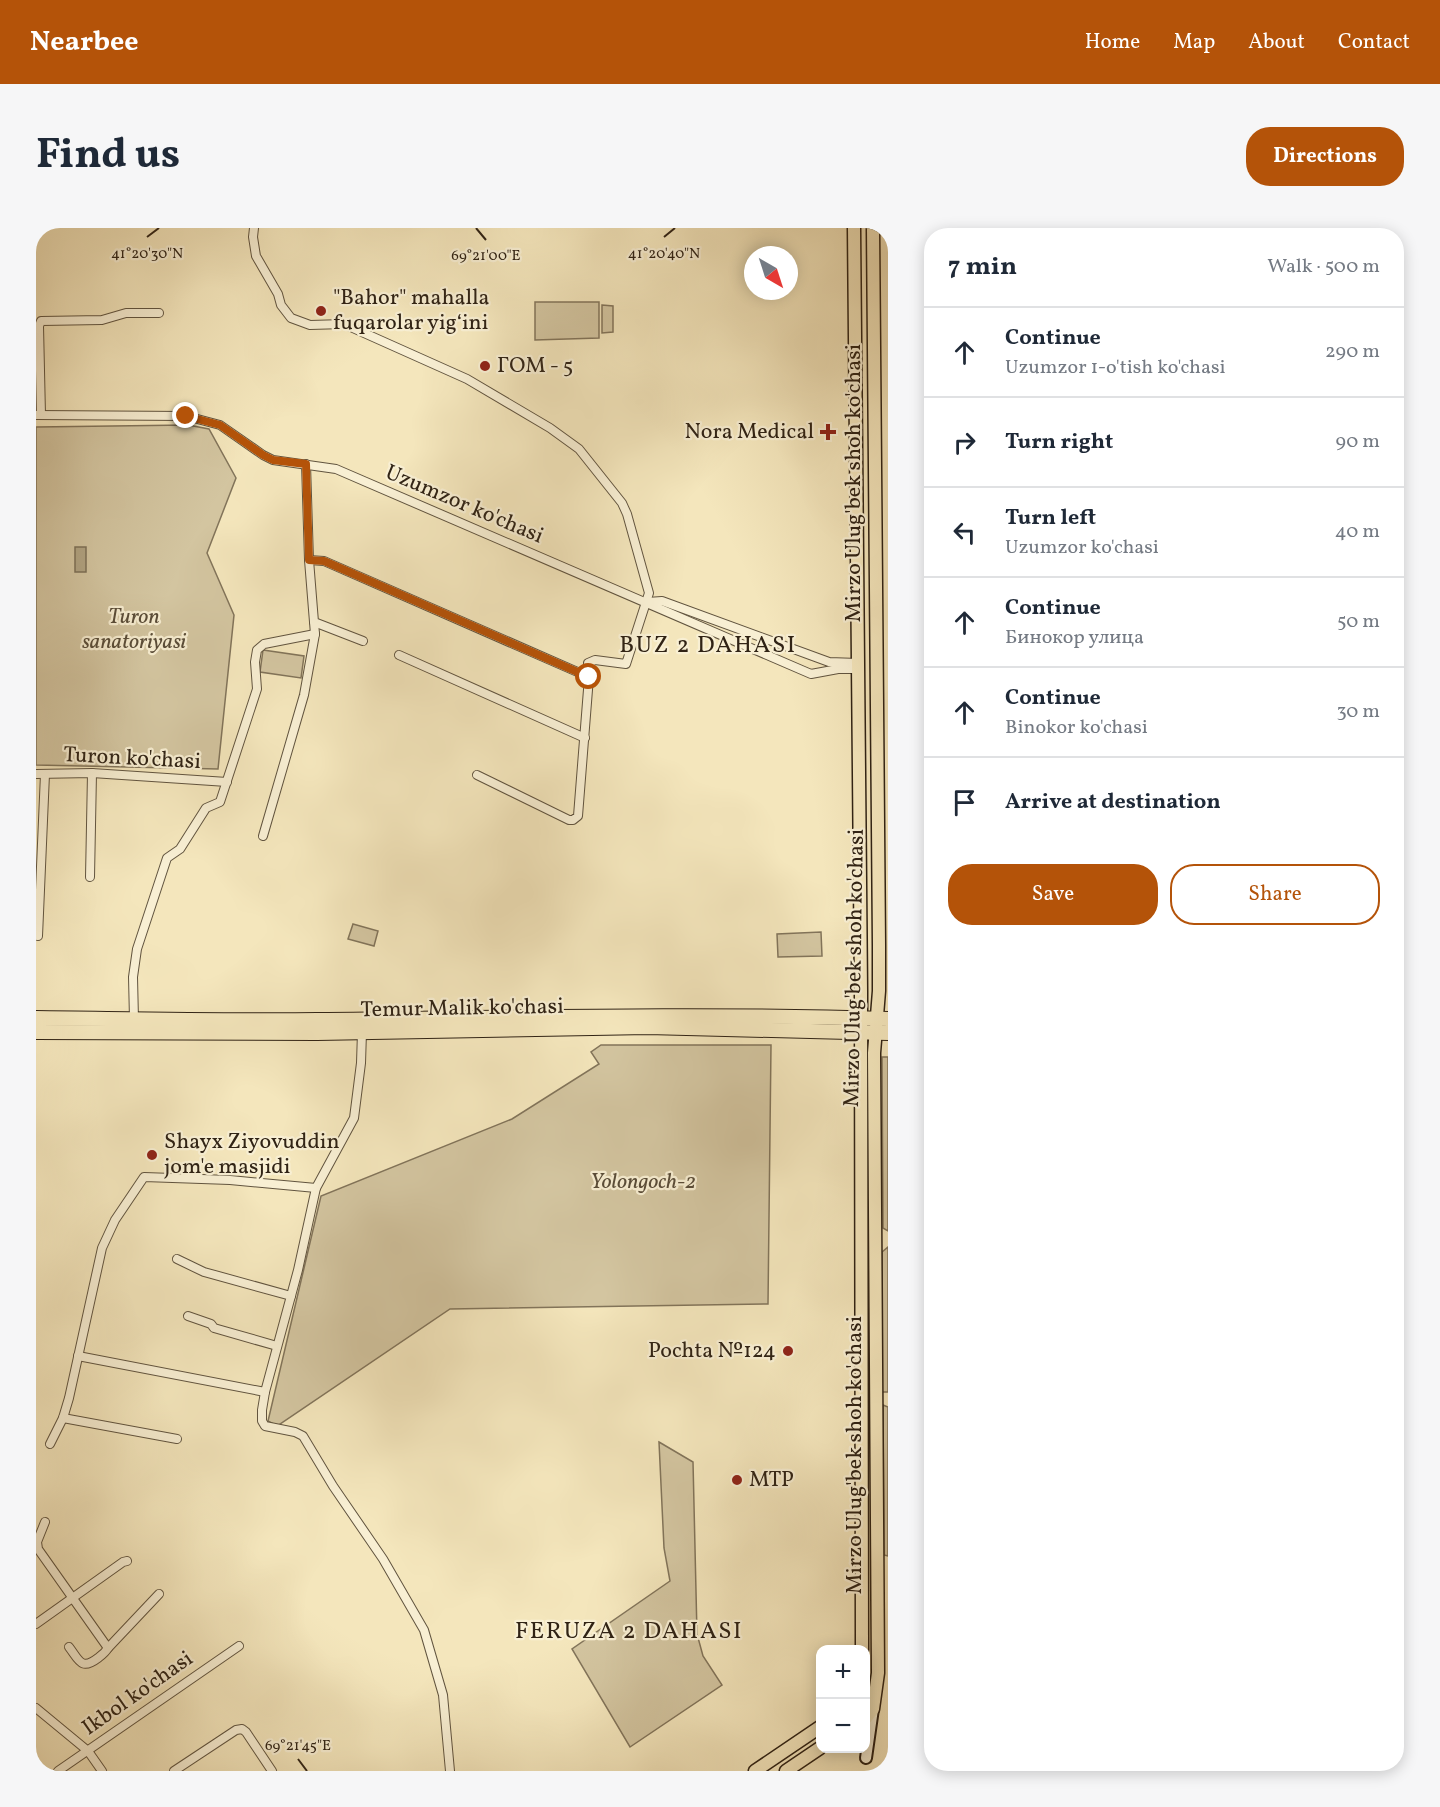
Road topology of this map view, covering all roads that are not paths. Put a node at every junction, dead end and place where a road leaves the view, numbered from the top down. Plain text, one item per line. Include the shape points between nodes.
1 (254, 228) edge
2 (854, 228) edge
3 (873, 228) edge
4 (159, 313) dead end
5 (39, 415) edge
6 (306, 464) junction
7 (309, 560) junction
8 (876, 570) junction
9 (857, 571) junction
10 (647, 602) junction
11 (314, 622) junction
12 (315, 634) junction
13 (363, 641) dead end
14 (399, 655) dead end
15 (858, 666) junction
16 (589, 677) junction
17 (585, 738) junction
18 (858, 758) junction
19 (877, 758) junction
20 (92, 773) junction
21 (40, 774) edge
22 (477, 775) dead end
23 (227, 782) junction
24 (859, 833) junction
25 (878, 833) junction
26 (263, 836) dead end
27 (90, 877) dead end
28 (38, 936) dead end
29 (36, 1018) edge
30 (134, 1019) junction
31 (860, 1025) junction
32 (882, 1026) edge
33 (36, 1032) edge
34 (362, 1032) junction
35 (860, 1167) junction
36 (874, 1167) junction
37 (316, 1188) junction
38 (177, 1258) dead end
39 (291, 1296) junction
40 (188, 1316) dead end
41 (277, 1346) junction
42 (78, 1356) junction
43 (265, 1392) junction
44 (63, 1418) junction
45 (177, 1438) dead end
46 (50, 1444) dead end
47 (45, 1522) dead end
48 (127, 1561) dead end
49 (159, 1594) dead end
50 (72, 1599) junction
51 (36, 1624) edge
52 (862, 1645) edge
53 (239, 1646) dead end
54 (69, 1647) dead end
55 (108, 1648) junction
56 (870, 1695) edge
57 (36, 1708) edge
58 (816, 1730) edge
59 (88, 1751) junction
60 (816, 1751) edge
61 (186, 1763) junction
62 (58, 1771) edge
63 (102, 1771) edge
64 (174, 1771) edge
65 (192, 1771) edge
66 (272, 1771) edge
67 (450, 1771) edge
68 (755, 1771) edge
69 (786, 1771) edge

1 - 10 street via 256,256 291,318 310,326 344,324 467,379 579,449 624,508 649,593
2 - 9 main road, Mirzo Ulug'bek shoh ko'chasi
3 - 8 main road, Mirzo Ulug'bek shoh ko'chasi
4 - 5 street via 126,313 102,320 41,321
5 - 6 street, Uzumzor ko'chasi via 186,416 220,425 263,455
6 - 7 street
6 - 10 street, Uzumzor ko'chasi via 336,469
7 - 11 street
7 - 16 street via 324,561
8 - 9 main road
8 - 19 main road, Mirzo Ulug'bek shoh ko'chasi
9 - 15 main road, Mirzo Ulug'bek shoh ko'chasi
10 - 15 street, Uzumzor ko'chasi via 662,601 829,662
10 - 15 street, Uzumzor ko'chasi via 811,674
10 - 16 street via 626,664 591,661
11 - 12 street
11 - 13 street
12 - 23 street via 264,644 257,650 257,688
12 - 26 street via 304,695
14 - 17 street
15 - 18 main road, Mirzo Ulug'bek shoh ko'chasi
16 - 17 street
17 - 22 street via 579,813 573,820
18 - 19 main road
18 - 24 main road, Mirzo Ulug'bek shoh ko'chasi
19 - 25 main road, Mirzo Ulug'bek shoh ko'chasi
20 - 21 street, Turon ko'chasi
20 - 23 street, Turon ko'chasi
20 - 27 street
21 - 28 street
23 - 30 street via 220,802 206,808 180,849 167,858 137,949
24 - 25 main road
24 - 31 main road, Mirzo Ulug'bek shoh ko'chasi
25 - 32 main road, Mirzo Ulug'bek shoh ko'chasi
29 - 30 highway, Temur Malik ko'chasi
30 - 31 highway, Temur Malik ko'chasi via 766,1015
31 - 32 highway, Temur Malik ko'chasi
31 - 34 highway, Temur Malik ko'chasi
31 - 35 main road, Mirzo Ulug'bek shoh ko'chasi
32 - 36 main road, Mirzo Ulug'bek shoh ko'chasi via 874,1053
33 - 34 highway, Temur Malik ko'chasi
34 - 37 street via 354,1118
35 - 36 main road
35 - 52 main road, Mirzo Ulug'bek shoh ko'chasi
36 - 56 main road, Mirzo Ulug'bek shoh ko'chasi via 878,1655
37 - 39 street
37 - 42 street via 144,1177 115,1220 102,1248
38 - 39 street via 204,1272
39 - 41 street
40 - 41 street via 214,1328
41 - 43 street
42 - 43 street
42 - 44 street
43 - 67 street via 263,1424 303,1436 420,1621 443,1695
44 - 45 street
44 - 46 street
47 - 50 street via 38,1549
48 - 50 street
49 - 55 street
50 - 51 street
50 - 55 street
53 - 59 street, Ikbol ko'chasi
54 - 55 street via 85,1665
57 - 59 street
58 - 68 main road
59 - 62 street, Ikbol ko'chasi
59 - 63 street
60 - 69 main road
61 - 64 street
61 - 65 street
61 - 66 street via 242,1729

